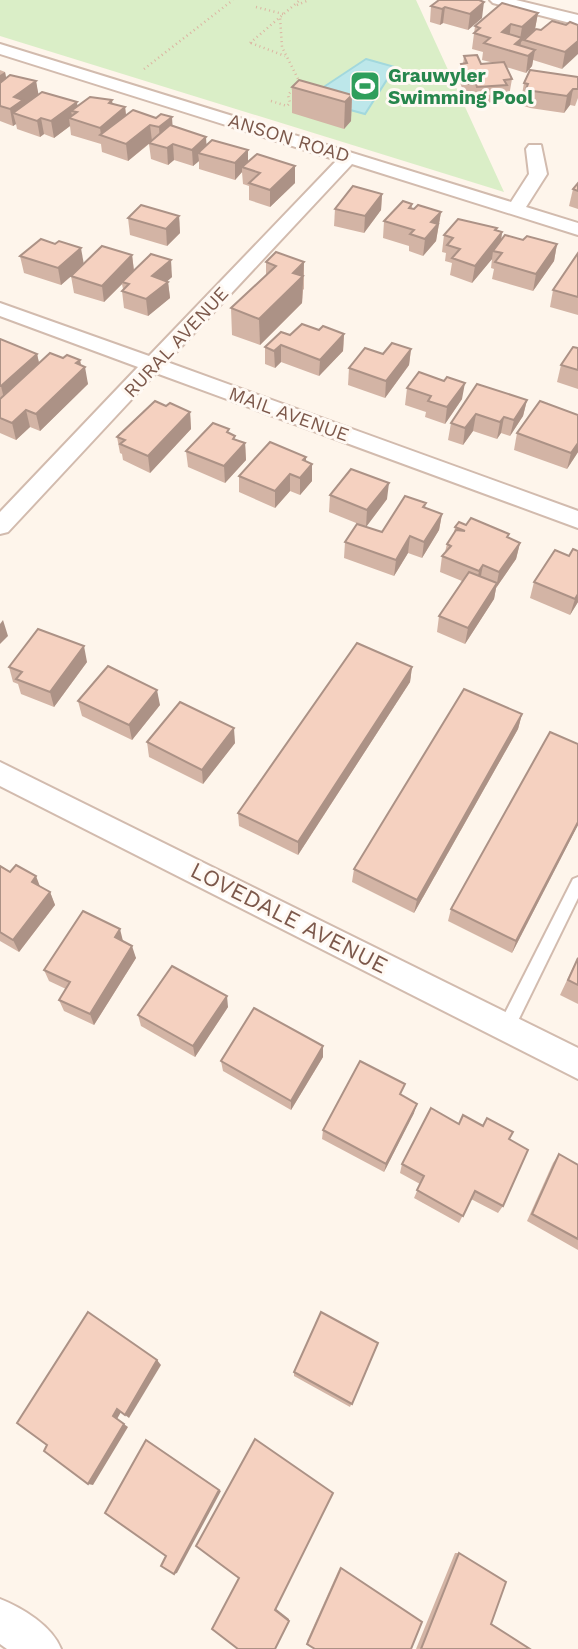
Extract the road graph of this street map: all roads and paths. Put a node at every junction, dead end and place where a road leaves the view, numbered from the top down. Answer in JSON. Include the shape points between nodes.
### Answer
{"nodes":[{"id":1,"x":233,"y":0,"type":"edge"},
{"id":2,"x":300,"y":0,"type":"edge"},
{"id":3,"x":309,"y":0,"type":"edge"},
{"id":4,"x":498,"y":0,"type":"edge"},
{"id":5,"x":256,"y":7,"type":"dead end"},
{"id":6,"x":293,"y":7,"type":"junction"},
{"id":7,"x":284,"y":14,"type":"junction"},
{"id":8,"x":280,"y":18,"type":"junction"},
{"id":9,"x":578,"y":20,"type":"edge"},
{"id":10,"x":0,"y":50,"type":"edge"},
{"id":11,"x":285,"y":56,"type":"junction"},
{"id":12,"x":140,"y":72,"type":"dead end"},
{"id":13,"x":271,"y":101,"type":"dead end"},
{"id":14,"x":534,"y":149,"type":"dead end"},
{"id":15,"x":350,"y":156,"type":"junction"},
{"id":16,"x":515,"y":210,"type":"junction"},
{"id":17,"x":578,"y":229,"type":"edge"},
{"id":18,"x":0,"y":309,"type":"edge"},
{"id":19,"x":155,"y":365,"type":"junction"},
{"id":20,"x":578,"y":520,"type":"edge"},
{"id":21,"x":0,"y":526,"type":"edge"},
{"id":22,"x":0,"y":773,"type":"edge"},
{"id":23,"x":578,"y":883,"type":"edge"},
{"id":24,"x":506,"y":1028,"type":"junction"},
{"id":25,"x":578,"y":1064,"type":"edge"},
{"id":26,"x":0,"y":1619,"type":"edge"},
{"id":27,"x":41,"y":1649,"type":"edge"}],
"edges":[{"from":1,"to":12,"type":"path"},
{"from":2,"to":6,"type":"path"},
{"from":3,"to":6,"type":"path"},
{"from":4,"to":9,"type":"street"},
{"from":5,"to":7,"type":"path"},
{"from":6,"to":7,"type":"path"},
{"from":7,"to":8,"type":"path"},
{"from":8,"to":11,"type":"path"},
{"from":8,"to":11,"type":"path","via":[[250,43]]},
{"from":10,"to":15,"type":"street","name":"ANSON ROAD"},
{"from":11,"to":13,"type":"path","via":[[299,81],[288,95],[287,106]]},
{"from":14,"to":16,"type":"street","via":[[538,174]]},
{"from":15,"to":16,"type":"street","name":"ANSON ROAD"},
{"from":15,"to":19,"type":"street","name":"RURAL AVENUE"},
{"from":16,"to":17,"type":"street","name":"ANSON ROAD"},
{"from":18,"to":19,"type":"street","name":"MAIL AVENUE"},
{"from":19,"to":20,"type":"street","name":"MAIL AVENUE"},
{"from":19,"to":21,"type":"street","name":"RURAL AVENUE"},
{"from":22,"to":24,"type":"street","name":"LOVEDALE AVENUE"},
{"from":23,"to":24,"type":"lane"},
{"from":24,"to":25,"type":"street","name":"LOVEDALE AVENUE"},
{"from":26,"to":27,"type":"street"}]}
